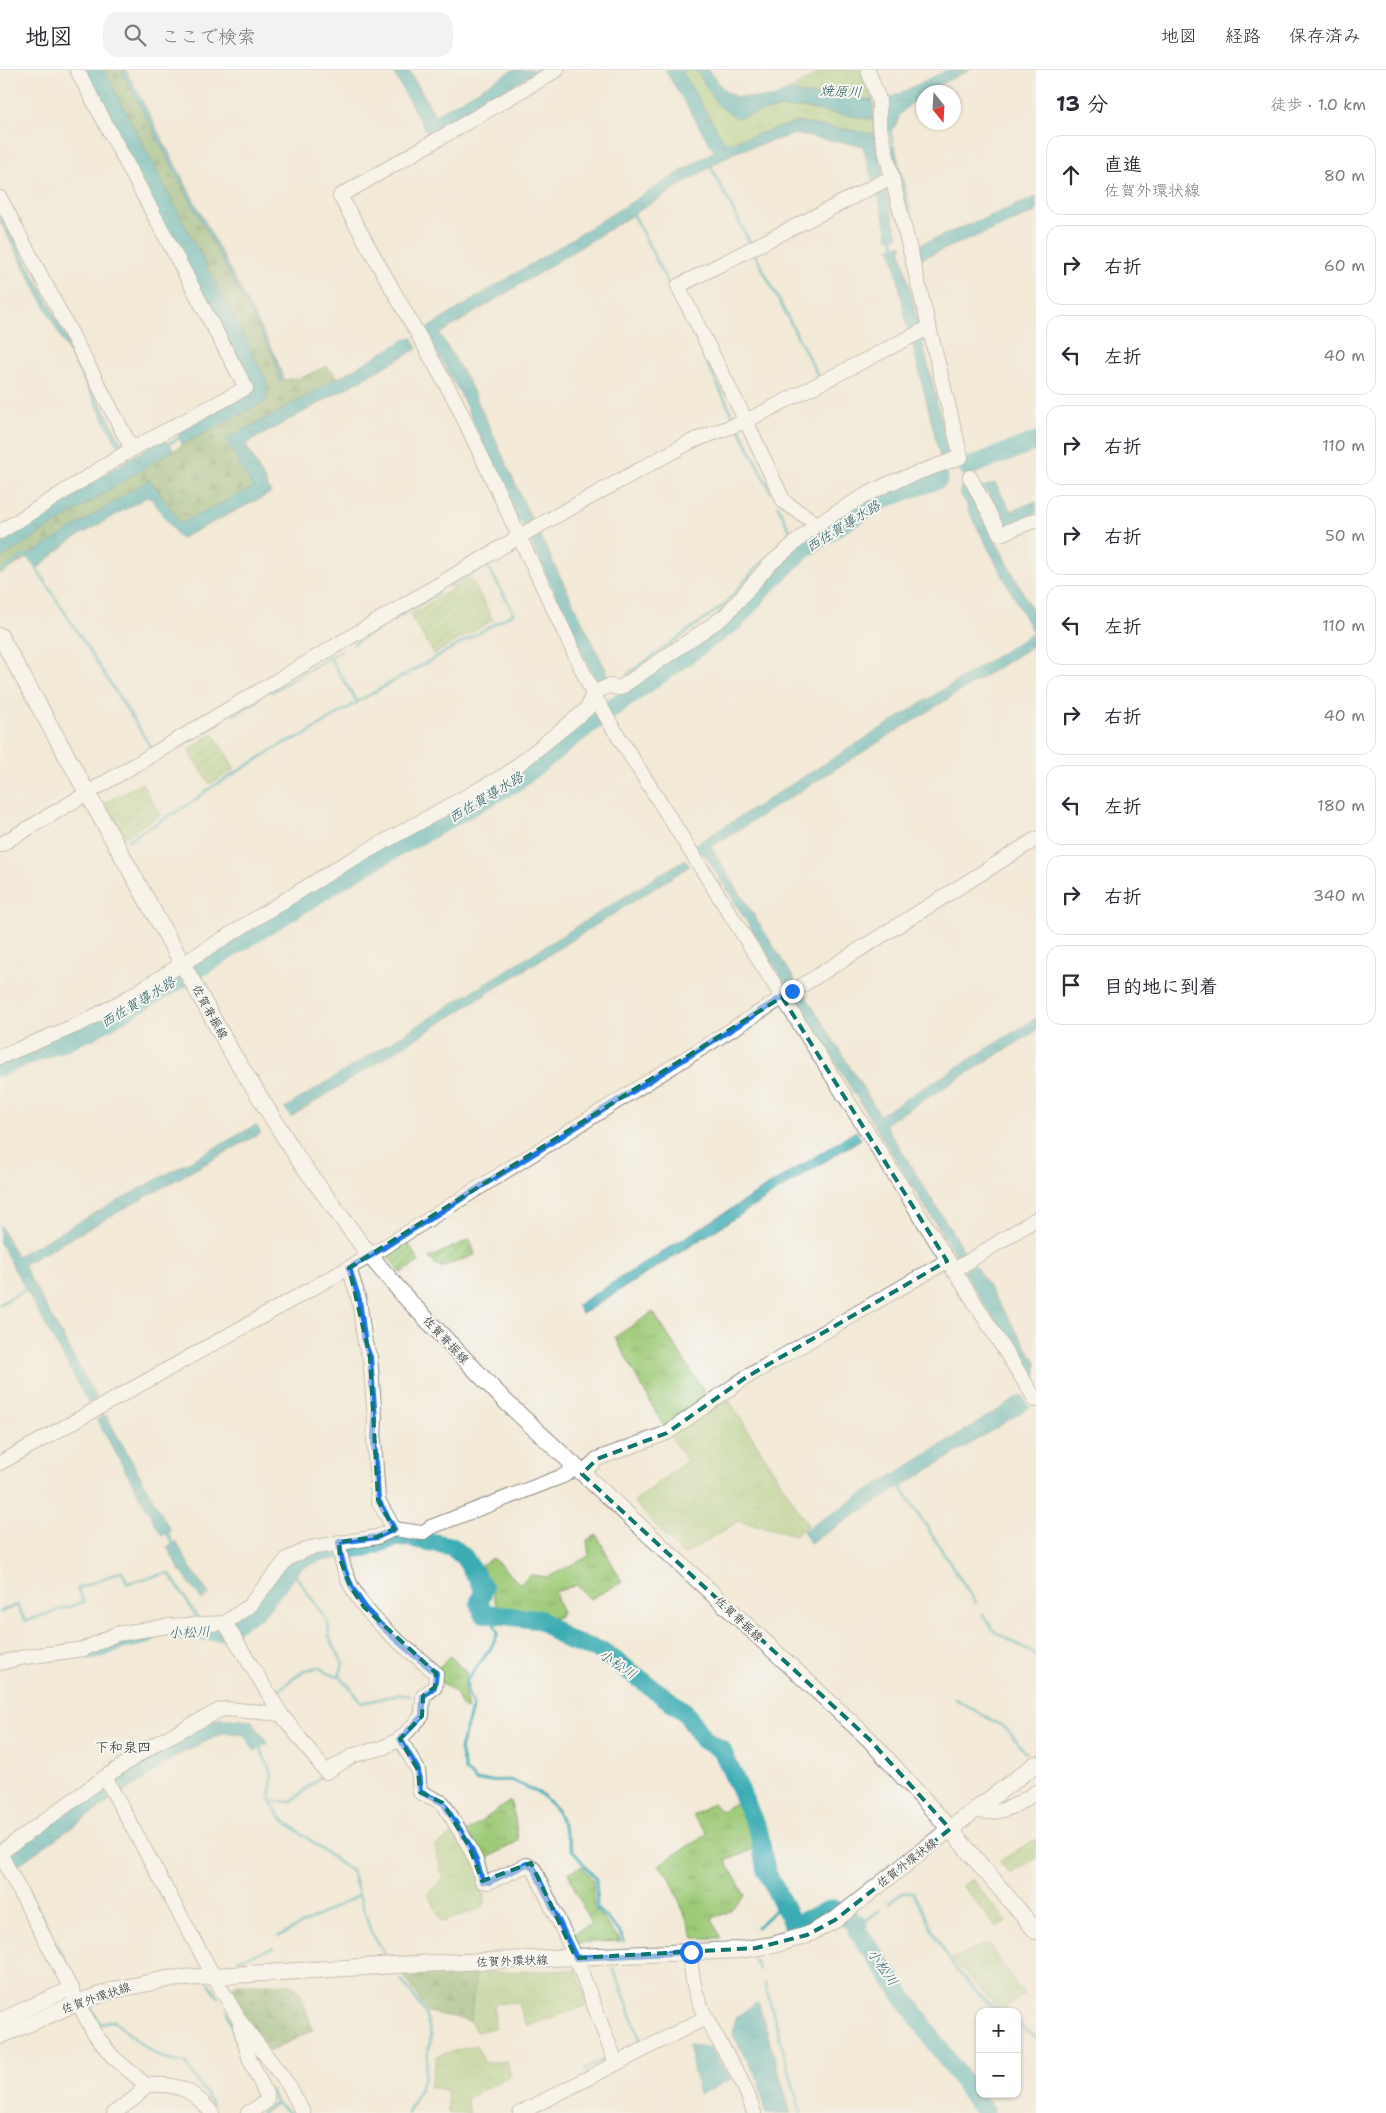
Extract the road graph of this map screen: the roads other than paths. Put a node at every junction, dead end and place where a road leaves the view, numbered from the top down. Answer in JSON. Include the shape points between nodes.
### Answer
{"nodes":[{"id":1,"x":77,"y":70,"type":"edge"},
{"id":2,"x":557,"y":70,"type":"edge"},
{"id":3,"x":868,"y":70,"type":"edge"},
{"id":4,"x":884,"y":181,"type":"junction"},
{"id":5,"x":0,"y":198,"type":"edge"},
{"id":6,"x":920,"y":332,"type":"junction"},
{"id":7,"x":746,"y":421,"type":"junction"},
{"id":8,"x":126,"y":453,"type":"junction"},
{"id":9,"x":970,"y":477,"type":"dead end"},
{"id":10,"x":1036,"y":520,"type":"edge"},
{"id":11,"x":817,"y":524,"type":"junction"},
{"id":12,"x":0,"y":532,"type":"edge"},
{"id":13,"x":527,"y":533,"type":"junction"},
{"id":14,"x":0,"y":636,"type":"edge"},
{"id":15,"x":596,"y":699,"type":"junction"},
{"id":16,"x":88,"y":793,"type":"junction"},
{"id":17,"x":1036,"y":839,"type":"edge"},
{"id":18,"x":0,"y":845,"type":"edge"},
{"id":19,"x":183,"y":963,"type":"junction"},
{"id":20,"x":791,"y":992,"type":"junction"},
{"id":21,"x":0,"y":1057,"type":"edge"},
{"id":22,"x":1036,"y":1219,"type":"edge"},
{"id":23,"x":370,"y":1256,"type":"junction"},
{"id":24,"x":959,"y":1264,"type":"junction"},
{"id":25,"x":349,"y":1268,"type":"junction"},
{"id":26,"x":1036,"y":1400,"type":"edge"},
{"id":27,"x":0,"y":1463,"type":"edge"},
{"id":28,"x":579,"y":1471,"type":"junction"},
{"id":29,"x":394,"y":1529,"type":"junction"},
{"id":30,"x":339,"y":1542,"type":"junction"},
{"id":31,"x":225,"y":1623,"type":"junction"},
{"id":32,"x":0,"y":1664,"type":"edge"},
{"id":33,"x":281,"y":1714,"type":"junction"},
{"id":34,"x":400,"y":1739,"type":"junction"},
{"id":35,"x":1036,"y":1764,"type":"edge"},
{"id":36,"x":110,"y":1786,"type":"junction"},
{"id":37,"x":1036,"y":1792,"type":"edge"},
{"id":38,"x":976,"y":1810,"type":"junction"},
{"id":39,"x":950,"y":1829,"type":"junction"},
{"id":40,"x":1036,"y":1931,"type":"edge"},
{"id":41,"x":691,"y":1952,"type":"junction"},
{"id":42,"x":576,"y":1958,"type":"junction"},
{"id":43,"x":213,"y":1975,"type":"junction"},
{"id":44,"x":75,"y":1995,"type":"junction"},
{"id":45,"x":705,"y":2018,"type":"junction"},
{"id":46,"x":0,"y":2020,"type":"edge"},
{"id":47,"x":240,"y":2020,"type":"junction"},
{"id":48,"x":0,"y":2036,"type":"edge"},
{"id":49,"x":616,"y":2063,"type":"junction"},
{"id":50,"x":146,"y":2085,"type":"junction"},
{"id":51,"x":212,"y":2112,"type":"edge"},
{"id":52,"x":114,"y":2113,"type":"edge"},
{"id":53,"x":248,"y":2113,"type":"edge"},
{"id":54,"x":303,"y":2113,"type":"edge"},
{"id":55,"x":520,"y":2113,"type":"edge"},
{"id":56,"x":754,"y":2113,"type":"edge"}],
"edges":[{"from":1,"to":8,"type":"street","via":[[246,388]]},
{"from":2,"to":13,"type":"street","via":[[340,196]]},
{"from":3,"to":4,"type":"street","via":[[879,104]]},
{"from":4,"to":6,"type":"street"},
{"from":4,"to":7,"type":"street","via":[[678,286]]},
{"from":5,"to":8,"type":"street"},
{"from":6,"to":7,"type":"street"},
{"from":6,"to":11,"type":"street","via":[[961,457],[864,496]]},
{"from":7,"to":11,"type":"street","via":[[784,502]]},
{"from":7,"to":13,"type":"street","via":[[690,442]]},
{"from":8,"to":12,"type":"street"},
{"from":9,"to":10,"type":"street","via":[[1000,534]]},
{"from":11,"to":15,"type":"street","via":[[768,566],[724,616],[620,688],[609,686]]},
{"from":13,"to":15,"type":"street"},
{"from":13,"to":16,"type":"street"},
{"from":14,"to":16,"type":"main road","name":"佐賀脊振線"},
{"from":15,"to":19,"type":"street","via":[[507,774],[342,865]]},
{"from":15,"to":20,"type":"street","via":[[693,856]]},
{"from":16,"to":18,"type":"street"},
{"from":16,"to":19,"type":"main road","name":"佐賀脊振線"},
{"from":17,"to":20,"type":"street"},
{"from":19,"to":21,"type":"street","via":[[84,1022]]},
{"from":19,"to":23,"type":"main road","name":"佐賀脊振線","via":[[274,1122]]},
{"from":20,"to":23,"type":"street"},
{"from":20,"to":24,"type":"street"},
{"from":22,"to":24,"type":"street"},
{"from":23,"to":25,"type":"street"},
{"from":23,"to":28,"type":"main road","name":"佐賀脊振線","via":[[460,1356]]},
{"from":24,"to":26,"type":"street"},
{"from":24,"to":28,"type":"street","via":[[745,1378],[667,1433],[597,1459]]},
{"from":25,"to":27,"type":"street"},
{"from":25,"to":29,"type":"street","via":[[370,1357],[378,1500]]},
{"from":28,"to":29,"type":"street","via":[[422,1533]]},
{"from":28,"to":39,"type":"main road","name":"佐賀脊振線","via":[[869,1740]]},
{"from":29,"to":30,"type":"street","via":[[377,1537]]},
{"from":30,"to":31,"type":"street","via":[[310,1548],[288,1559],[249,1606]]},
{"from":30,"to":34,"type":"street","via":[[340,1559],[350,1586],[364,1607],[382,1627],[436,1673],[434,1687],[423,1696],[422,1716]]},
{"from":31,"to":32,"type":"street","via":[[168,1626],[116,1634],[84,1649]]},
{"from":31,"to":33,"type":"street"},
{"from":33,"to":34,"type":"street","via":[[326,1772],[354,1755],[382,1748]]},
{"from":33,"to":36,"type":"street","via":[[220,1710],[157,1743]]},
{"from":34,"to":42,"type":"street","via":[[418,1770],[420,1792],[443,1803],[470,1846],[482,1881],[489,1882],[527,1864],[534,1869]]},
{"from":35,"to":38,"type":"main road","name":"佐賀外環状線"},
{"from":36,"to":43,"type":"street"},
{"from":36,"to":44,"type":"street","via":[[0,1853]]},
{"from":37,"to":38,"type":"street","via":[[1002,1812]]},
{"from":38,"to":39,"type":"main road","name":"佐賀外環状線"},
{"from":39,"to":40,"type":"main road","name":"佐賀脊振線"},
{"from":39,"to":41,"type":"main road","name":"佐賀外環状線","via":[[835,1920],[807,1935],[773,1945]]},
{"from":41,"to":42,"type":"main road","name":"佐賀外環状線"},
{"from":41,"to":45,"type":"street","via":[[694,1990]]},
{"from":42,"to":43,"type":"main road","name":"佐賀外環状線"},
{"from":42,"to":49,"type":"street"},
{"from":43,"to":44,"type":"main road","name":"佐賀外環状線","via":[[167,1979]]},
{"from":43,"to":47,"type":"street"},
{"from":44,"to":46,"type":"street"},
{"from":44,"to":48,"type":"main road","name":"佐賀外環状線"},
{"from":44,"to":50,"type":"street","via":[[94,2033],[113,2056]]},
{"from":45,"to":49,"type":"street"},
{"from":45,"to":56,"type":"street","via":[[742,2079]]},
{"from":47,"to":53,"type":"street","via":[[250,2060],[267,2096],[266,2102]]},
{"from":47,"to":54,"type":"street","via":[[290,2088]]},
{"from":49,"to":55,"type":"street"},
{"from":50,"to":51,"type":"street","via":[[185,2088]]},
{"from":50,"to":52,"type":"street","via":[[136,2098]]}]}
